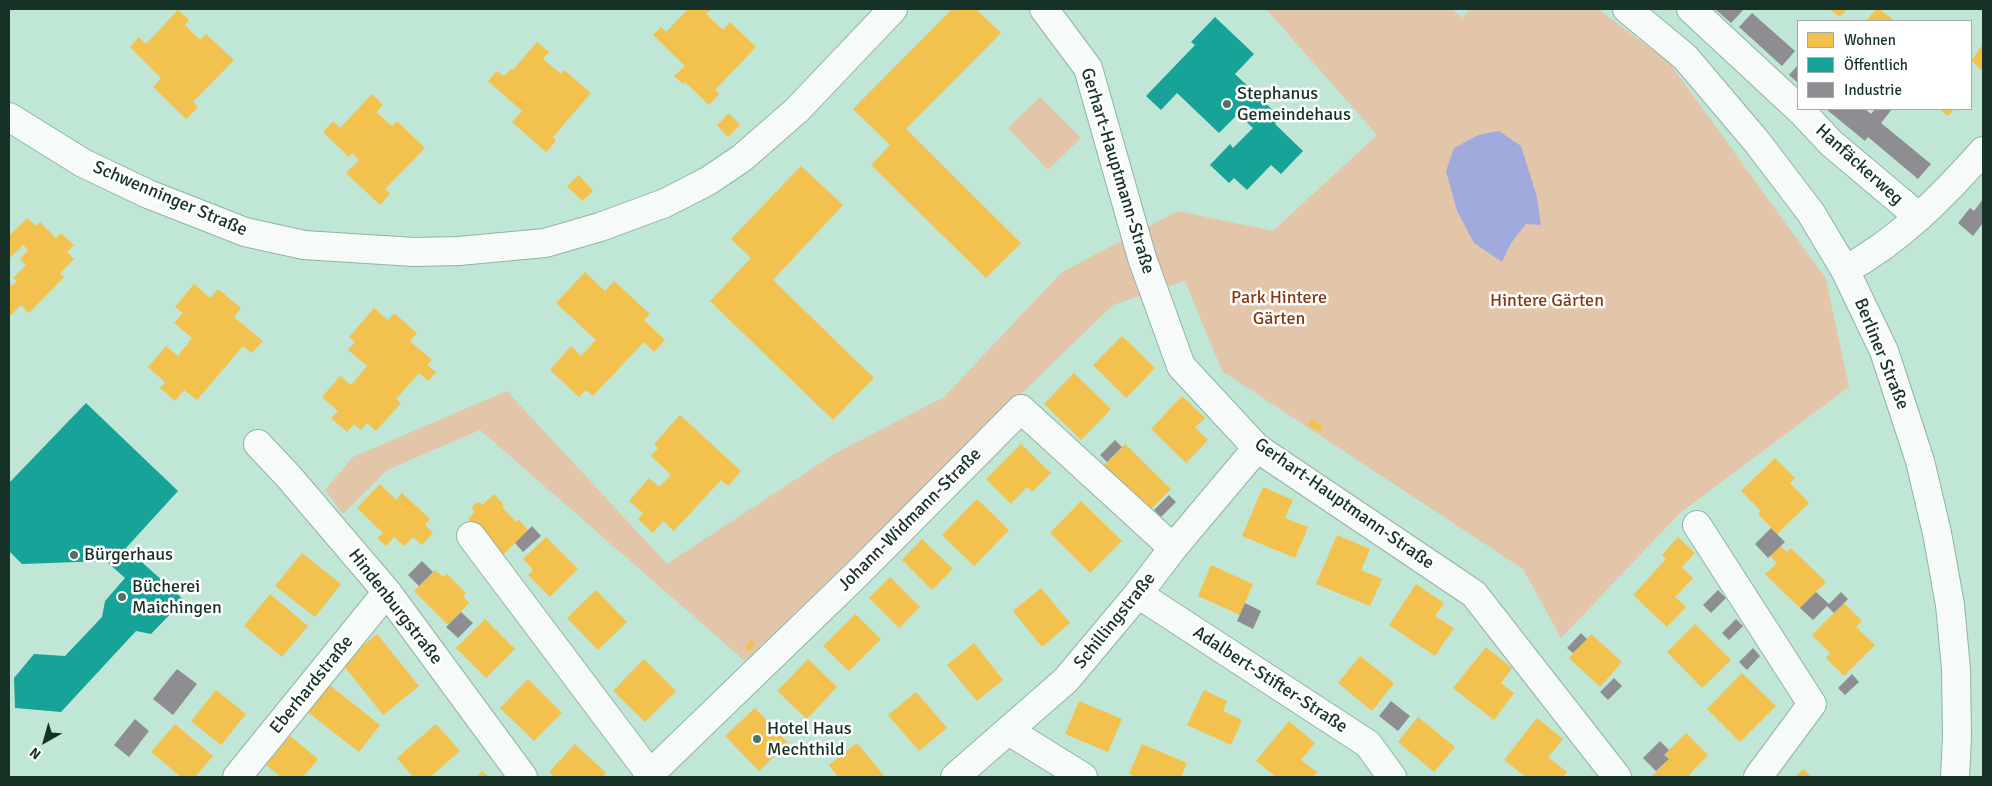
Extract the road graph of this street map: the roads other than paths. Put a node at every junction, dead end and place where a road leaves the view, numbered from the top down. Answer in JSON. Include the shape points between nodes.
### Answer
{"nodes":[{"id":1,"x":893,"y":9,"type":"edge"},
{"id":2,"x":1044,"y":9,"type":"edge"},
{"id":3,"x":1627,"y":9,"type":"edge"},
{"id":4,"x":1691,"y":9,"type":"edge"},
{"id":5,"x":1797,"y":107,"type":"edge"},
{"id":6,"x":1800,"y":110,"type":"edge"},
{"id":7,"x":9,"y":116,"type":"edge"},
{"id":8,"x":1983,"y":151,"type":"edge"},
{"id":9,"x":1919,"y":218,"type":"junction"},
{"id":10,"x":1845,"y":270,"type":"junction"},
{"id":11,"x":258,"y":444,"type":"dead end"},
{"id":12,"x":1257,"y":448,"type":"junction"},
{"id":13,"x":1697,"y":525,"type":"dead end"},
{"id":14,"x":471,"y":536,"type":"dead end"},
{"id":15,"x":1173,"y":548,"type":"junction"},
{"id":16,"x":387,"y":592,"type":"junction"},
{"id":17,"x":1138,"y":594,"type":"junction"},
{"id":18,"x":1009,"y":731,"type":"junction"},
{"id":19,"x":649,"y":776,"type":"edge"},
{"id":20,"x":237,"y":777,"type":"edge"},
{"id":21,"x":523,"y":777,"type":"edge"},
{"id":22,"x":955,"y":777,"type":"edge"},
{"id":23,"x":1083,"y":777,"type":"edge"},
{"id":24,"x":1392,"y":777,"type":"edge"},
{"id":25,"x":1617,"y":777,"type":"edge"},
{"id":26,"x":1758,"y":777,"type":"edge"},
{"id":27,"x":1955,"y":777,"type":"edge"}],
"edges":[{"from":1,"to":7,"type":"street","name":"Schwenninger Straße","via":[[797,110],[742,158],[708,181],[665,203],[545,243],[414,252],[304,246],[245,232],[148,194],[83,162]]},
{"from":2,"to":12,"type":"street","name":"Gerhart-Hauptmann-Straße","via":[[1088,68],[1142,258],[1181,366]]},
{"from":3,"to":10,"type":"street","name":"Berliner Straße","via":[[1685,57],[1758,142],[1811,213]]},
{"from":4,"to":5,"type":"street","name":"Hanfäckerweg"},
{"from":6,"to":9,"type":"street","name":"Hanfäckerweg","via":[[1831,143]]},
{"from":8,"to":9,"type":"street"},
{"from":9,"to":10,"type":"street","via":[[1867,258]]},
{"from":10,"to":27,"type":"street","name":"Berliner Straße","via":[[1884,351],[1904,407],[1937,533],[1950,604],[1956,669]]},
{"from":11,"to":16,"type":"street","name":"Hindenburgstraße"},
{"from":12,"to":15,"type":"street","name":"Schillingstraße"},
{"from":12,"to":25,"type":"street","name":"Gerhart-Hauptmann-Straße","via":[[1474,594]]},
{"from":13,"to":26,"type":"street","via":[[1812,704]]},
{"from":14,"to":19,"type":"street","name":"Johann-Widmann-Straße"},
{"from":15,"to":17,"type":"street","name":"Schillingstraße"},
{"from":15,"to":19,"type":"street","name":"Johann-Widmann-Straße","via":[[1021,409]]},
{"from":16,"to":20,"type":"street","name":"Eberhardstraße"},
{"from":16,"to":21,"type":"street","name":"Hindenburgstraße"},
{"from":17,"to":18,"type":"street","name":"Schillingstraße","via":[[1066,680]]},
{"from":17,"to":24,"type":"street","name":"Adalbert-Stifter-Straße","via":[[1368,744]]},
{"from":18,"to":22,"type":"street","name":"Schillingstraße"},
{"from":18,"to":23,"type":"street"}]}
